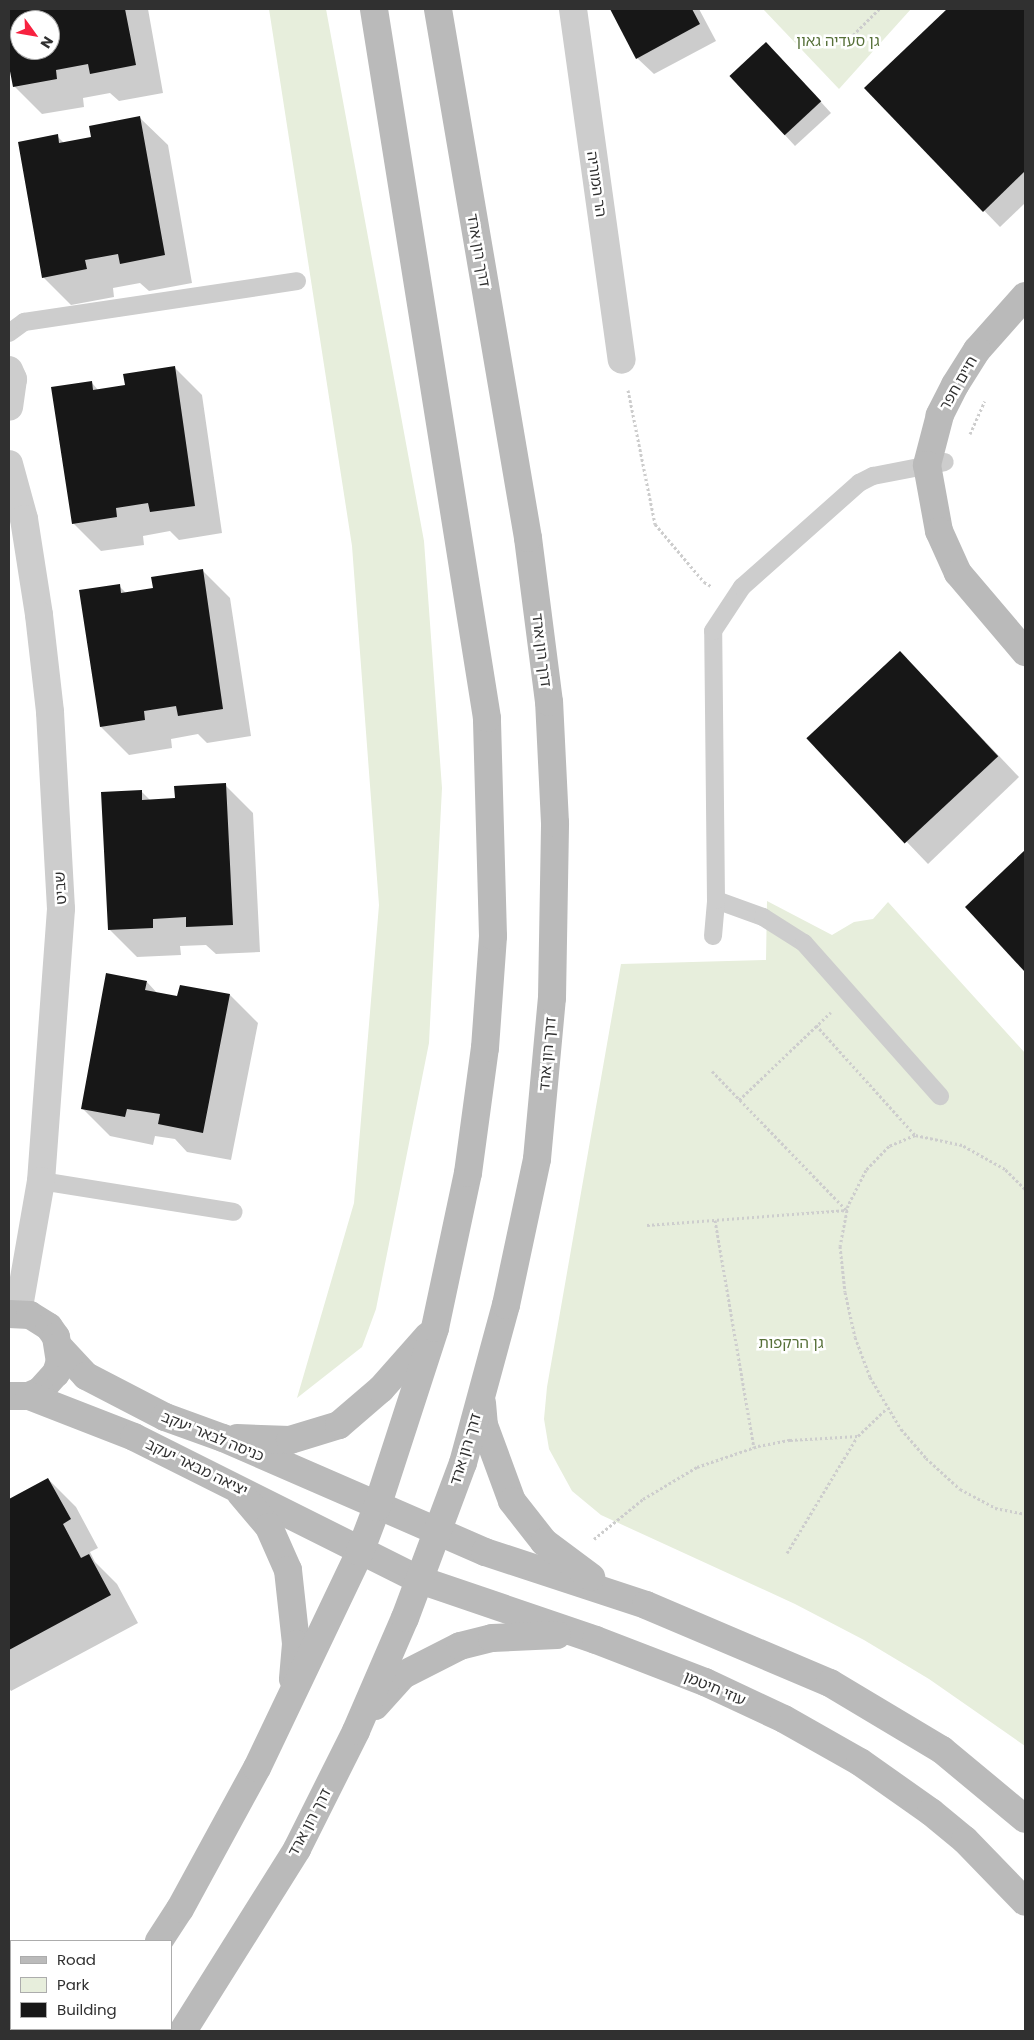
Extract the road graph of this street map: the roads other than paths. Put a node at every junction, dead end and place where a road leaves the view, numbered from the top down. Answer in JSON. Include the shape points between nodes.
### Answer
{"nodes":[{"id":1,"x":374,"y":9,"type":"edge"},
{"id":2,"x":438,"y":9,"type":"edge"},
{"id":3,"x":573,"y":9,"type":"edge"},
{"id":4,"x":297,"y":280,"type":"dead end"},
{"id":5,"x":1025,"y":296,"type":"edge"},
{"id":6,"x":9,"y":333,"type":"edge"},
{"id":7,"x":622,"y":360,"type":"road end"},
{"id":8,"x":9,"y":370,"type":"edge"},
{"id":9,"x":9,"y":407,"type":"edge"},
{"id":10,"x":9,"y":464,"type":"edge"},
{"id":11,"x":936,"y":464,"type":"junction"},
{"id":12,"x":1025,"y":652,"type":"edge"},
{"id":13,"x":716,"y":900,"type":"junction"},
{"id":14,"x":713,"y":936,"type":"dead end"},
{"id":15,"x":940,"y":1096,"type":"dead end"},
{"id":16,"x":41,"y":1181,"type":"junction"},
{"id":17,"x":234,"y":1212,"type":"dead end"},
{"id":18,"x":13,"y":1314,"type":"edge"},
{"id":19,"x":435,"y":1328,"type":"junction"},
{"id":20,"x":59,"y":1347,"type":"junction"},
{"id":21,"x":482,"y":1393,"type":"junction"},
{"id":22,"x":19,"y":1396,"type":"edge"},
{"id":23,"x":223,"y":1438,"type":"junction"},
{"id":24,"x":232,"y":1483,"type":"junction"},
{"id":25,"x":377,"y":1508,"type":"junction"},
{"id":26,"x":436,"y":1532,"type":"junction"},
{"id":27,"x":360,"y":1552,"type":"junction"},
{"id":28,"x":420,"y":1580,"type":"junction"},
{"id":29,"x":646,"y":1605,"type":"junction"},
{"id":30,"x":596,"y":1640,"type":"junction"},
{"id":31,"x":291,"y":1694,"type":"junction"},
{"id":32,"x":356,"y":1731,"type":"junction"},
{"id":33,"x":1025,"y":1819,"type":"edge"},
{"id":34,"x":1025,"y":1902,"type":"edge"},
{"id":35,"x":160,"y":1940,"type":"edge"},
{"id":36,"x":183,"y":2031,"type":"edge"}],
"edges":[{"from":1,"to":19,"type":"main road","via":[[488,736],[493,936],[485,1048],[468,1173]]},
{"from":2,"to":21,"type":"main road","name":"דרך רון ארד","via":[[528,538],[549,702],[555,823],[552,998],[537,1159],[506,1304]]},
{"from":3,"to":7,"type":"street","name":"הר המוריה"},
{"from":4,"to":6,"type":"lane","via":[[24,322]]},
{"from":5,"to":11,"type":"main road","name":"חיים חפר","via":[[977,350],[940,415]]},
{"from":8,"to":9,"type":"street","via":[[13,379]]},
{"from":10,"to":16,"type":"street","name":"שביט","via":[[24,519],[39,615],[50,712],[61,909]]},
{"from":11,"to":12,"type":"main road","name":"חיים חפר","via":[[938,531],[958,573]]},
{"from":11,"to":13,"type":"lane","via":[[873,476],[859,483],[742,588],[714,631]]},
{"from":13,"to":14,"type":"lane"},
{"from":13,"to":15,"type":"lane","via":[[763,917],[804,943]]},
{"from":16,"to":17,"type":"lane"},
{"from":16,"to":18,"type":"street","name":"שביט"},
{"from":18,"to":20,"type":"main road","name":"כניסה לבאר יעקב","via":[[41,1320],[56,1337]]},
{"from":19,"to":23,"type":"main road","via":[[381,1389],[339,1425],[290,1440]]},
{"from":19,"to":25,"type":"main road"},
{"from":20,"to":22,"type":"main road","via":[[56,1373],[40,1391]]},
{"from":20,"to":23,"type":"main road","name":"כניסה לבאר יעקב","via":[[86,1376],[165,1417]]},
{"from":21,"to":26,"type":"main road","name":"דרך רון ארד","via":[[462,1463]]},
{"from":21,"to":29,"type":"main road","via":[[484,1426],[512,1501],[544,1542],[567,1562]]},
{"from":22,"to":24,"type":"main road","name":"יציאה מבאר יעקב","via":[[134,1436]]},
{"from":23,"to":25,"type":"main road","name":"כניסה לבאר יעקב"},
{"from":24,"to":27,"type":"main road","name":"יציאה מבאר יעקב"},
{"from":24,"to":31,"type":"main road","via":[[269,1527],[288,1570],[296,1644]]},
{"from":25,"to":26,"type":"main road"},
{"from":25,"to":27,"type":"main road"},
{"from":26,"to":28,"type":"main road","name":"דרך רון ארד"},
{"from":26,"to":29,"type":"main road","via":[[485,1552]]},
{"from":27,"to":28,"type":"main road","name":"עוזי חיטמן"},
{"from":27,"to":31,"type":"main road"},
{"from":28,"to":30,"type":"main road","name":"עוזי חיטמן"},
{"from":28,"to":32,"type":"main road","name":"דרך רון ארד"},
{"from":29,"to":33,"type":"main road","via":[[790,1664],[868,1703],[942,1750]]},
{"from":30,"to":32,"type":"main road","via":[[525,1634],[460,1646],[402,1675]]},
{"from":30,"to":34,"type":"main road","name":"עוזי חיטמן","via":[[745,1700],[860,1762],[958,1834]]},
{"from":31,"to":35,"type":"main road","via":[[256,1768],[180,1909]]},
{"from":32,"to":36,"type":"main road","name":"דרך רון ארד","via":[[297,1849]]}]}
